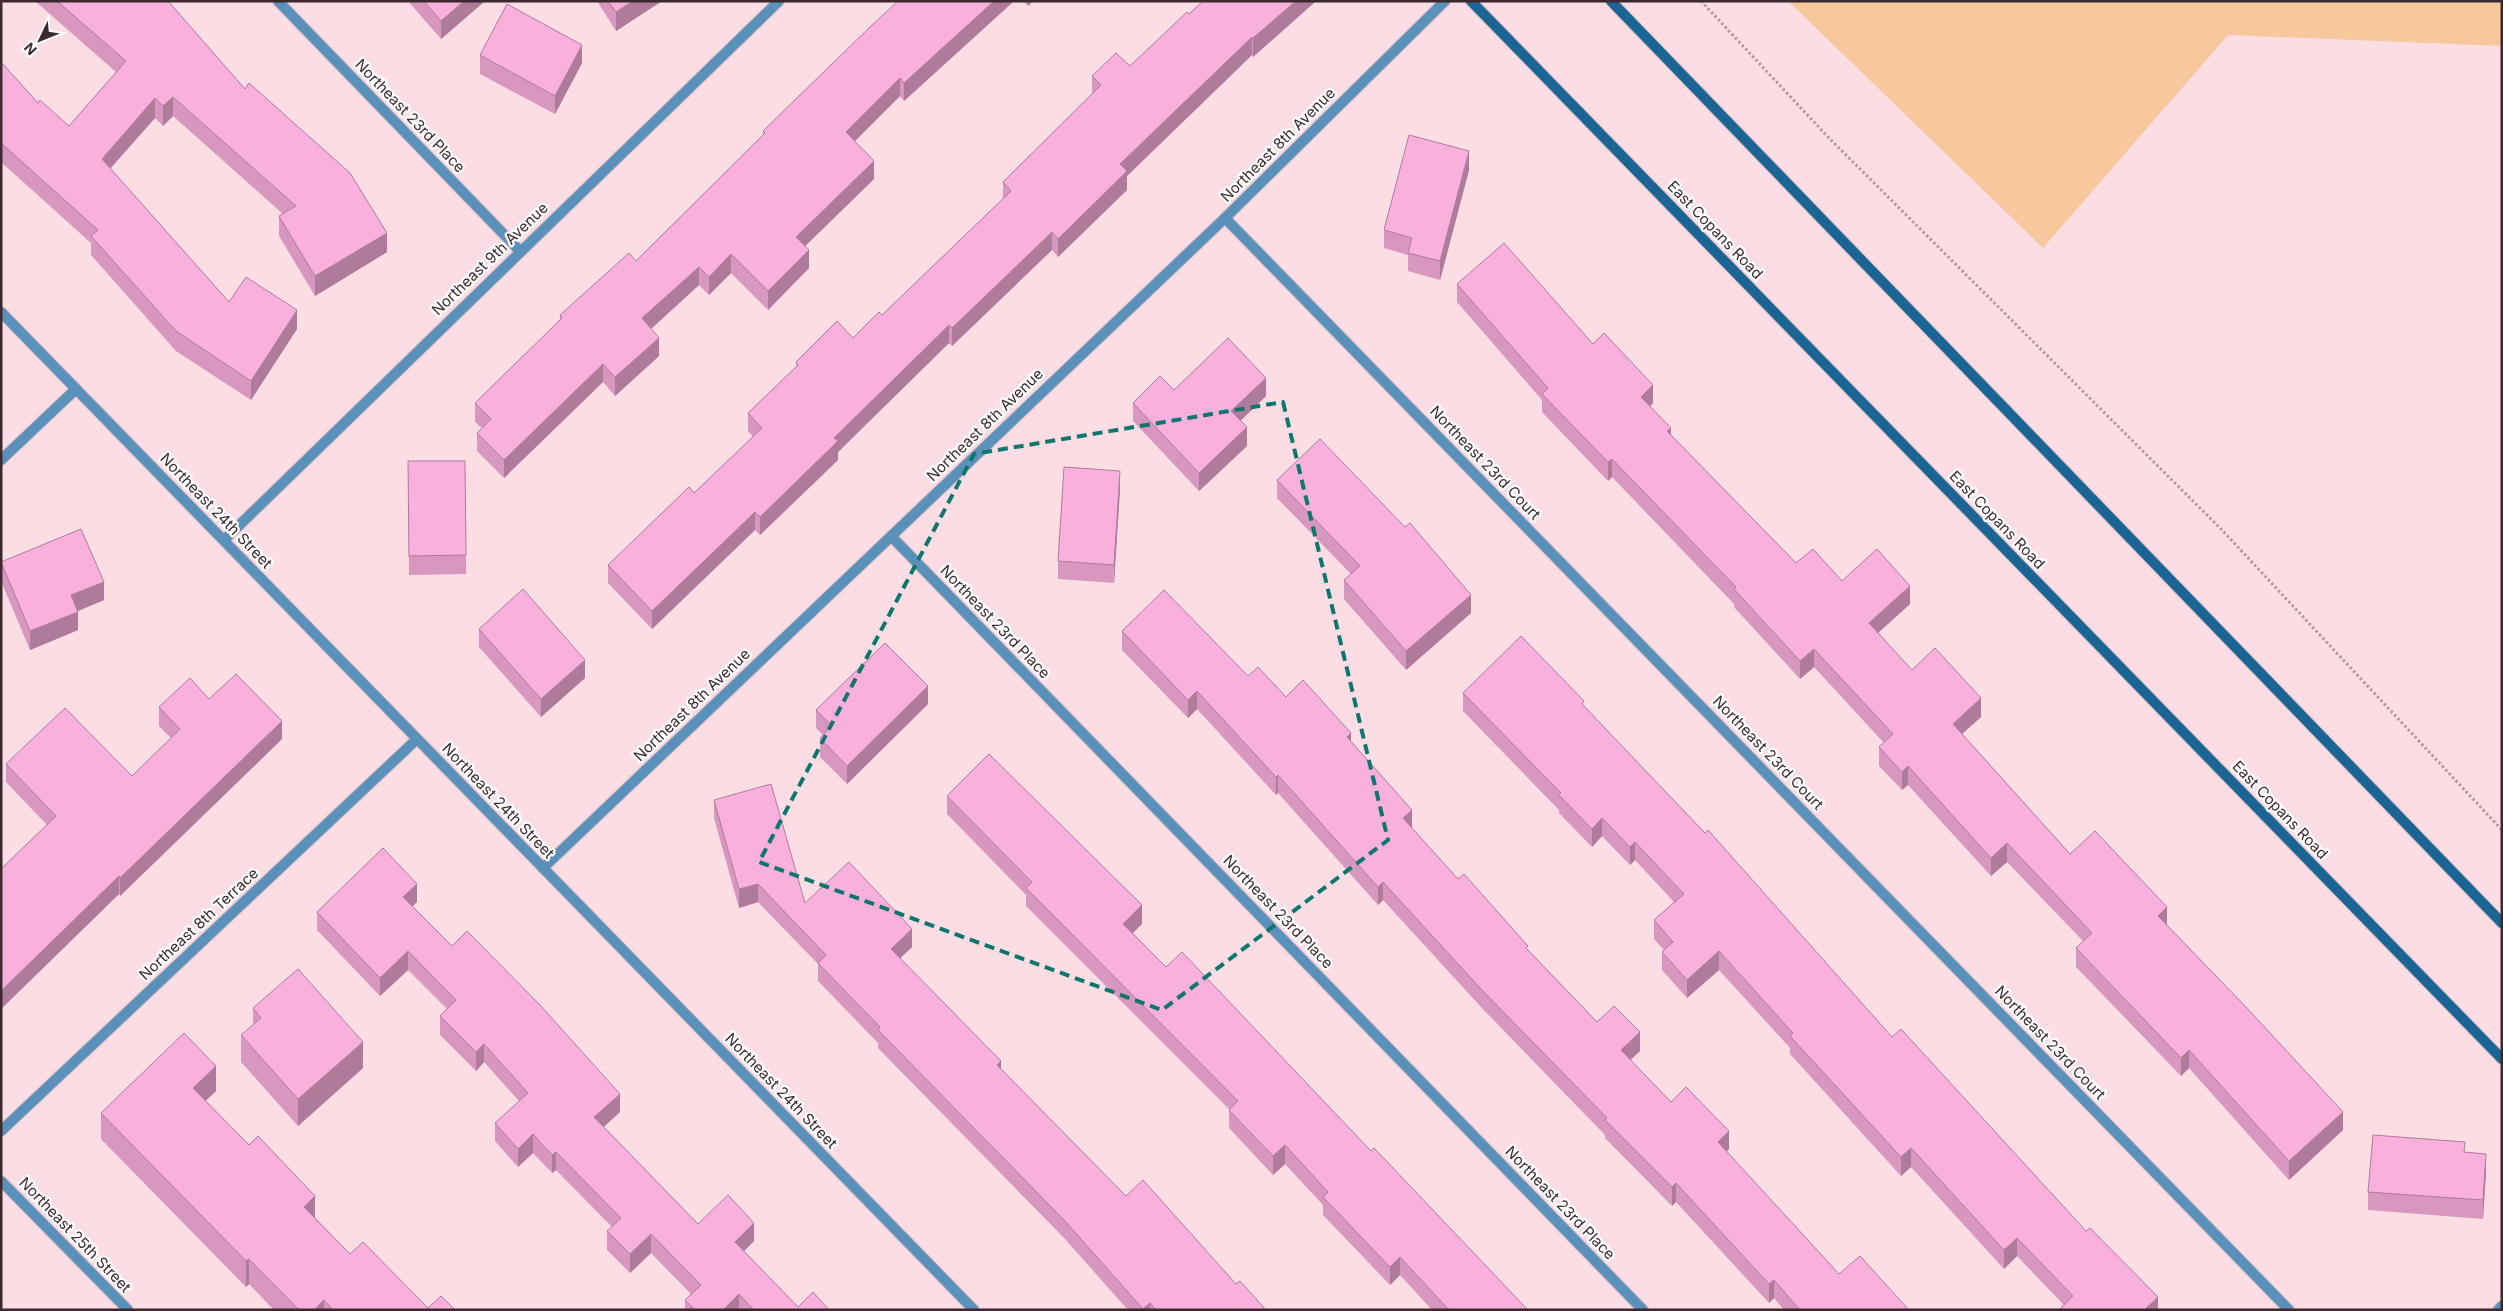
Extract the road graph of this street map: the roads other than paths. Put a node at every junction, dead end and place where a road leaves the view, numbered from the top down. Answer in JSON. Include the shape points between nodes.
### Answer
{"nodes":[{"id":1,"x":278,"y":1,"type":"edge"},
{"id":2,"x":779,"y":1,"type":"edge"},
{"id":3,"x":1445,"y":1,"type":"edge"},
{"id":4,"x":1471,"y":1,"type":"edge"},
{"id":5,"x":1610,"y":1,"type":"edge"},
{"id":6,"x":1225,"y":218,"type":"junction"},
{"id":7,"x":520,"y":251,"type":"junction"},
{"id":8,"x":1,"y":312,"type":"edge"},
{"id":9,"x":76,"y":389,"type":"junction"},
{"id":10,"x":1,"y":460,"type":"edge"},
{"id":11,"x":890,"y":536,"type":"junction"},
{"id":12,"x":224,"y":540,"type":"junction"},
{"id":13,"x":417,"y":739,"type":"junction"},
{"id":14,"x":543,"y":868,"type":"junction"},
{"id":15,"x":2502,"y":923,"type":"edge"},
{"id":16,"x":2502,"y":1059,"type":"edge"},
{"id":17,"x":1,"y":1131,"type":"edge"},
{"id":18,"x":1,"y":1181,"type":"edge"},
{"id":19,"x":2502,"y":1306,"type":"edge"},
{"id":20,"x":128,"y":1310,"type":"edge"},
{"id":21,"x":974,"y":1310,"type":"edge"},
{"id":22,"x":1643,"y":1310,"type":"edge"},
{"id":23,"x":2289,"y":1310,"type":"edge"},
{"id":24,"x":2498,"y":1310,"type":"edge"}],
"edges":[{"from":1,"to":7,"type":"street","name":"Northeast 23rd Place"},
{"from":2,"to":7,"type":"street","name":"Northeast 9th Avenue"},
{"from":3,"to":6,"type":"street","name":"Northeast 8th Avenue"},
{"from":4,"to":16,"type":"main road","name":"East Copans Road"},
{"from":5,"to":15,"type":"main road"},
{"from":6,"to":11,"type":"street","name":"Northeast 8th Avenue"},
{"from":6,"to":23,"type":"street","name":"Northeast 23rd Court"},
{"from":7,"to":12,"type":"street","name":"Northeast 9th Avenue"},
{"from":8,"to":9,"type":"street","name":"Northeast 24th Street"},
{"from":9,"to":10,"type":"street"},
{"from":9,"to":12,"type":"street","name":"Northeast 24th Street"},
{"from":11,"to":14,"type":"street","name":"Northeast 8th Avenue"},
{"from":11,"to":22,"type":"street","name":"Northeast 23rd Place"},
{"from":12,"to":13,"type":"street","name":"Northeast 24th Street"},
{"from":13,"to":14,"type":"street","name":"Northeast 24th Street"},
{"from":13,"to":17,"type":"street","name":"Northeast 8th Terrace"},
{"from":14,"to":21,"type":"street","name":"Northeast 24th Street"},
{"from":18,"to":20,"type":"street","name":"Northeast 25th Street"},
{"from":19,"to":24,"type":"street"}]}
